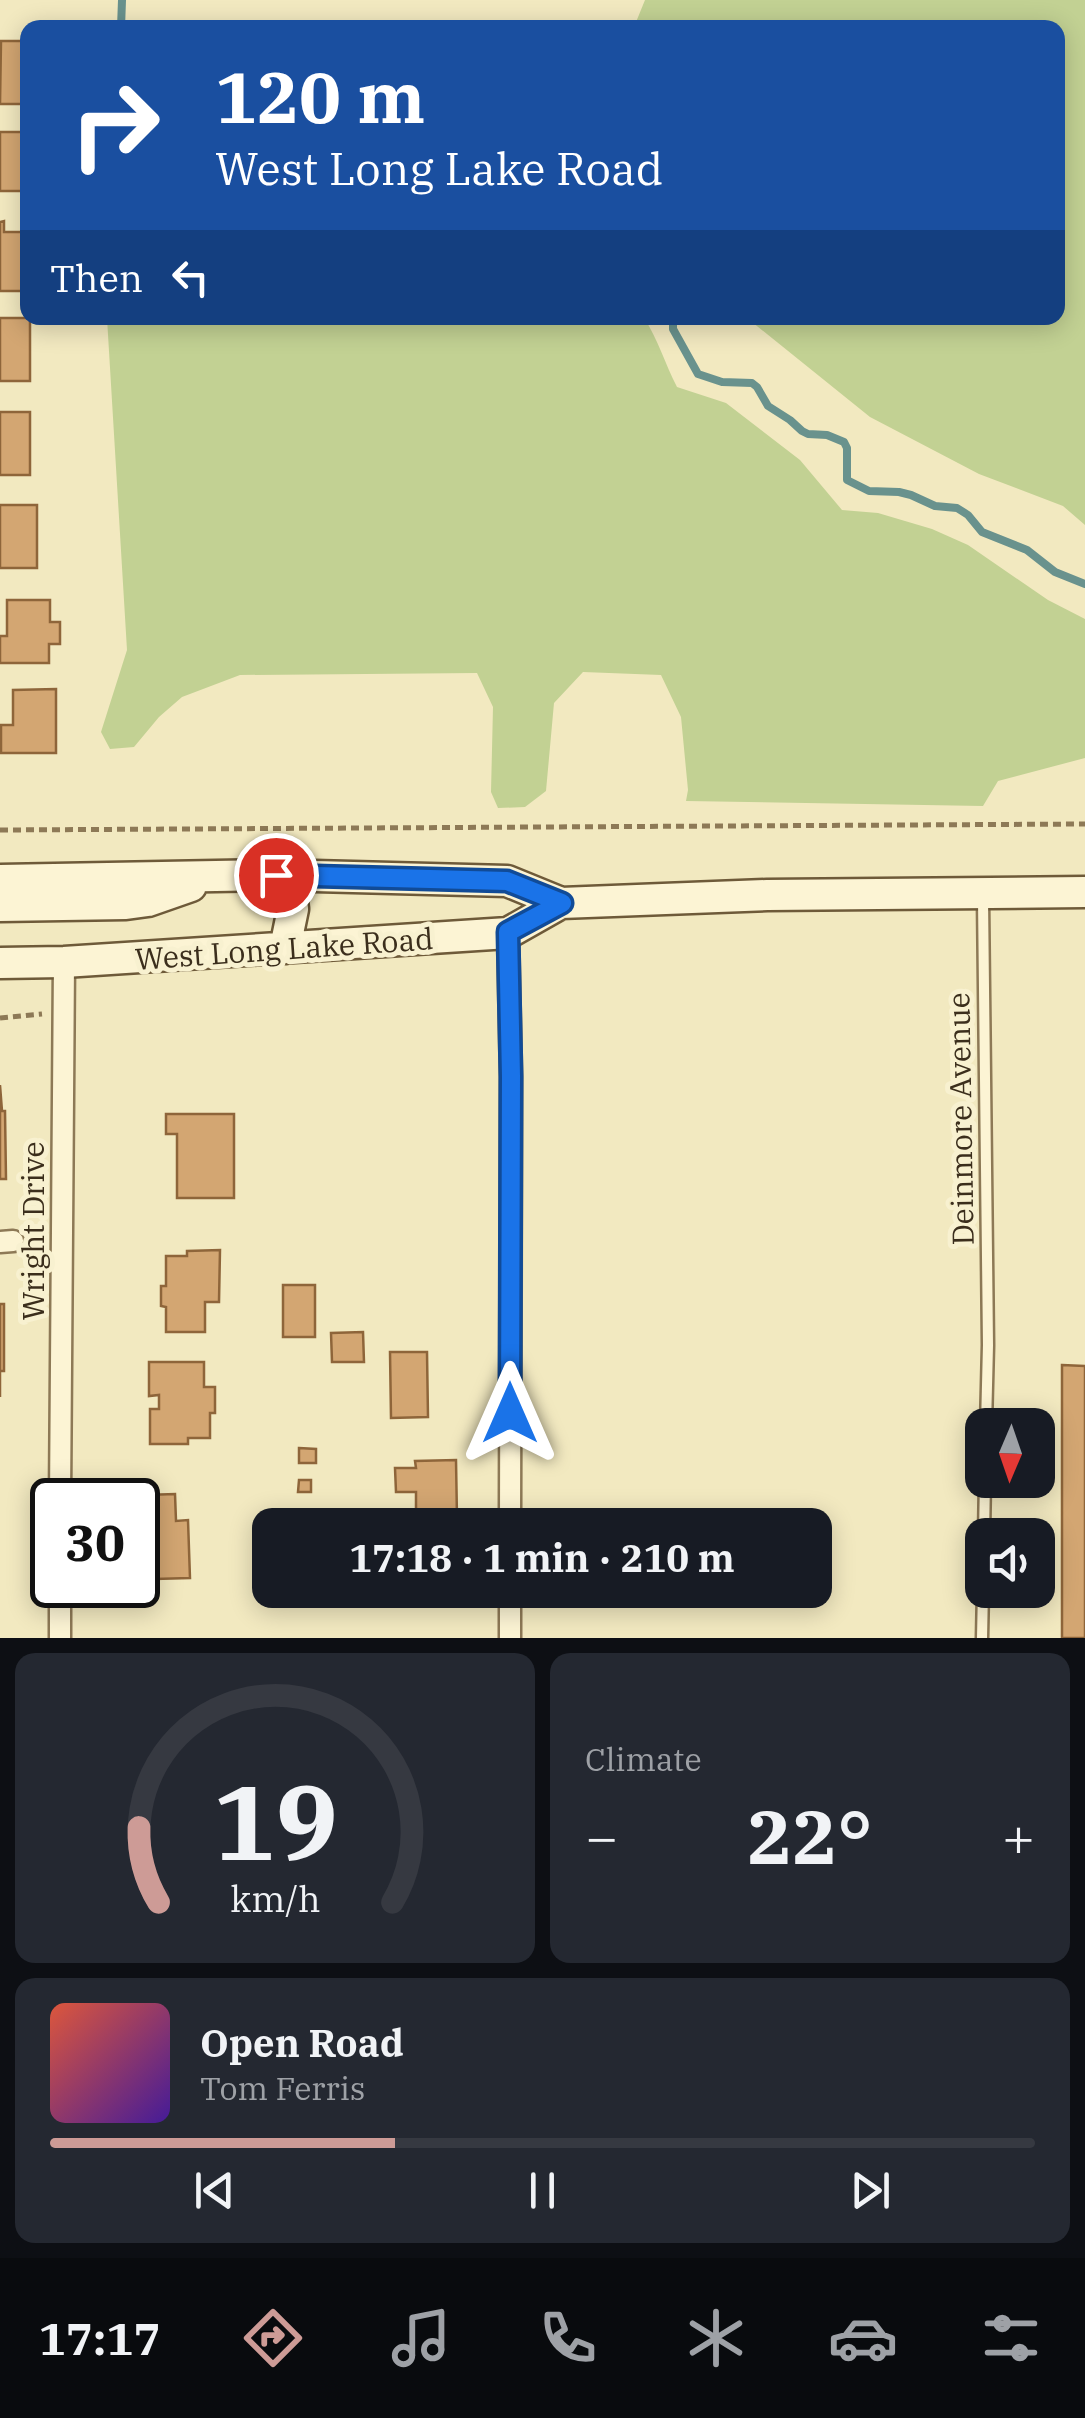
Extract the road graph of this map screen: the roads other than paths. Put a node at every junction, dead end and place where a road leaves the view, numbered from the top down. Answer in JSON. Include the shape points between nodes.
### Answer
{"nodes":[{"id":1,"x":276,"y":875,"type":"junction"},
{"id":2,"x":217,"y":876,"type":"junction"},
{"id":3,"x":0,"y":880,"type":"edge"},
{"id":4,"x":983,"y":892,"type":"junction"},
{"id":5,"x":1085,"y":892,"type":"edge"},
{"id":6,"x":562,"y":903,"type":"junction"},
{"id":7,"x":0,"y":906,"type":"edge"},
{"id":8,"x":508,"y":932,"type":"junction"},
{"id":9,"x":286,"y":948,"type":"junction"},
{"id":10,"x":64,"y":962,"type":"junction"},
{"id":11,"x":0,"y":963,"type":"edge"},
{"id":12,"x":986,"y":1408,"type":"edge"},
{"id":13,"x":60,"y":1478,"type":"edge"},
{"id":14,"x":510,"y":1508,"type":"edge"},
{"id":15,"x":60,"y":1608,"type":"edge"},
{"id":16,"x":510,"y":1608,"type":"edge"},
{"id":17,"x":983,"y":1608,"type":"edge"},
{"id":18,"x":60,"y":1638,"type":"edge"},
{"id":19,"x":510,"y":1638,"type":"edge"},
{"id":20,"x":982,"y":1638,"type":"edge"}],
"edges":[{"from":1,"to":2,"type":"main road","name":"West Long Lake Road"},
{"from":1,"to":6,"type":"main road","name":"West Long Lake Road","via":[[507,881]]},
{"from":1,"to":9,"type":"main road","via":[[290,885]]},
{"from":2,"to":3,"type":"main road","name":"West Long Lake Road"},
{"from":2,"to":7,"type":"main road","via":[[148,901]]},
{"from":4,"to":5,"type":"main road","name":"West Long Lake Road"},
{"from":4,"to":6,"type":"main road","name":"West Long Lake Road"},
{"from":4,"to":12,"type":"lane","name":"Deinmore Avenue"},
{"from":6,"to":8,"type":"main road","name":"West Long Lake Road"},
{"from":8,"to":9,"type":"main road","name":"West Long Lake Road"},
{"from":8,"to":14,"type":"street"},
{"from":9,"to":10,"type":"main road","name":"West Long Lake Road"},
{"from":10,"to":11,"type":"main road","name":"West Long Lake Road"},
{"from":10,"to":13,"type":"street","name":"Wright Drive"},
{"from":15,"to":18,"type":"street"},
{"from":16,"to":19,"type":"street"},
{"from":17,"to":20,"type":"lane"}]}
